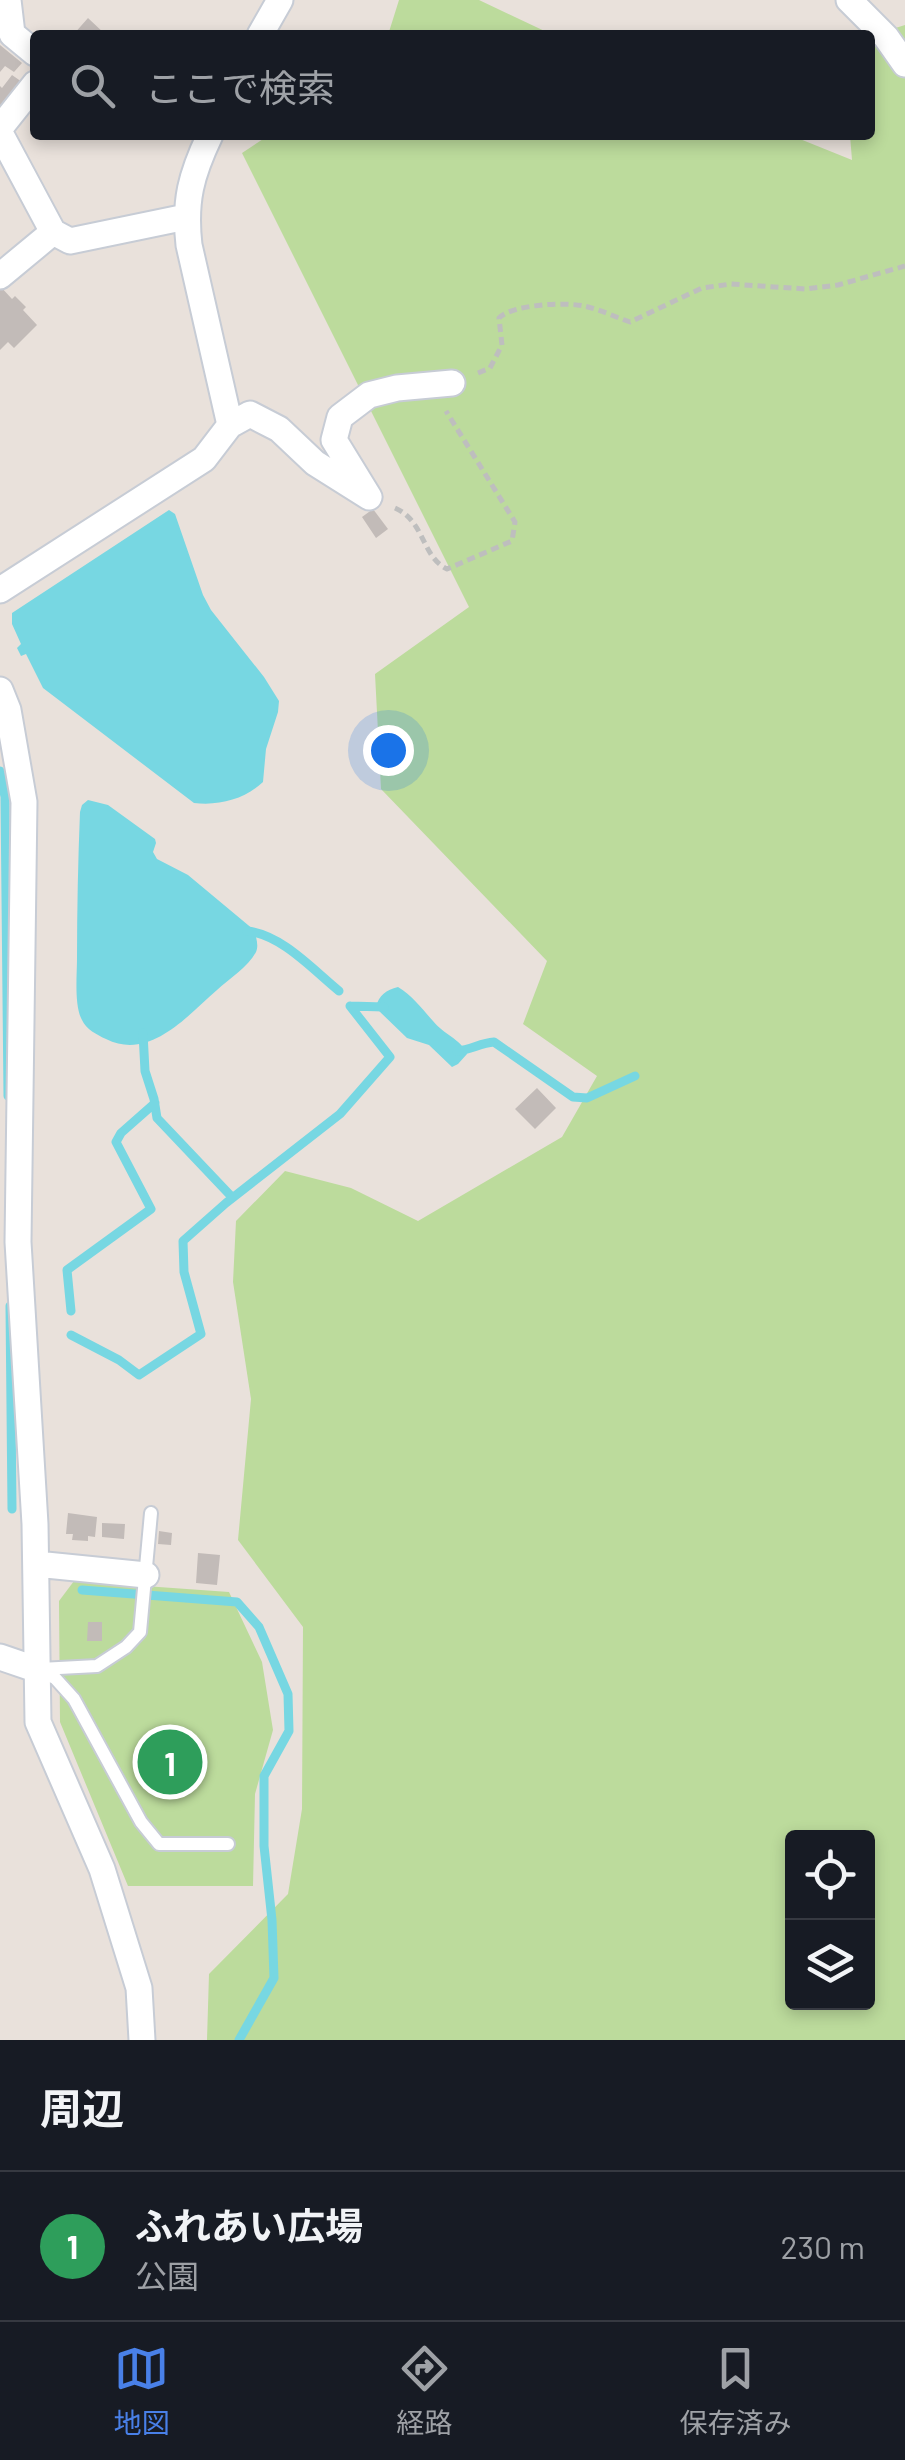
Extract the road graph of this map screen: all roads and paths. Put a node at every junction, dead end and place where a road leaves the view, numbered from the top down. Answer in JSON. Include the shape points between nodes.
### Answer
{"nodes":[{"id":1,"x":8,"y":0,"type":"edge"},
{"id":2,"x":280,"y":0,"type":"edge"},
{"id":3,"x":849,"y":0,"type":"edge"},
{"id":4,"x":263,"y":30,"type":"edge"},
{"id":5,"x":30,"y":49,"type":"edge"},
{"id":6,"x":905,"y":64,"type":"edge"},
{"id":7,"x":30,"y":91,"type":"edge"},
{"id":8,"x":0,"y":130,"type":"edge"},
{"id":9,"x":208,"y":140,"type":"edge"},
{"id":10,"x":186,"y":217,"type":"junction"},
{"id":11,"x":54,"y":232,"type":"junction"},
{"id":12,"x":905,"y":266,"type":"edge"},
{"id":13,"x":0,"y":276,"type":"edge"},
{"id":14,"x":441,"y":384,"type":"junction"},
{"id":15,"x":230,"y":425,"type":"junction"},
{"id":16,"x":369,"y":497,"type":"junction"},
{"id":17,"x":0,"y":590,"type":"edge"},
{"id":18,"x":0,"y":690,"type":"edge"},
{"id":19,"x":152,"y":1513,"type":"dead end"},
{"id":20,"x":36,"y":1564,"type":"junction"},
{"id":21,"x":145,"y":1580,"type":"junction"},
{"id":22,"x":0,"y":1657,"type":"edge"},
{"id":23,"x":38,"y":1670,"type":"junction"},
{"id":24,"x":228,"y":1844,"type":"dead end"},
{"id":25,"x":142,"y":2040,"type":"edge"}],
"edges":[{"from":1,"to":5,"type":"street","via":[[12,34]]},
{"from":2,"to":4,"type":"street"},
{"from":3,"to":6,"type":"street"},
{"from":7,"to":8,"type":"street"},
{"from":8,"to":11,"type":"street"},
{"from":9,"to":10,"type":"street","via":[[194,169]]},
{"from":10,"to":11,"type":"street","via":[[70,241]]},
{"from":10,"to":15,"type":"street"},
{"from":11,"to":13,"type":"street"},
{"from":12,"to":14,"type":"path","via":[[806,289],[702,288],[630,322],[582,305],[529,306],[499,318],[502,345],[490,368]]},
{"from":14,"to":16,"type":"street","via":[[370,395],[340,417],[334,440]]},
{"from":14,"to":16,"type":"path","via":[[515,522],[512,540],[448,568],[436,563],[404,512]]},
{"from":15,"to":16,"type":"street","via":[[250,414],[280,429],[315,463]]},
{"from":15,"to":17,"type":"street","via":[[204,458]]},
{"from":18,"to":20,"type":"street","via":[[24,802],[18,1242]]},
{"from":19,"to":21,"type":"lane"},
{"from":20,"to":21,"type":"street"},
{"from":20,"to":23,"type":"street"},
{"from":21,"to":23,"type":"lane","via":[[140,1632],[126,1647],[97,1666]]},
{"from":22,"to":23,"type":"street"},
{"from":23,"to":24,"type":"lane","via":[[56,1678],[74,1699],[159,1844]]},
{"from":23,"to":25,"type":"street","via":[[38,1722],[102,1869],[139,1988]]}]}
